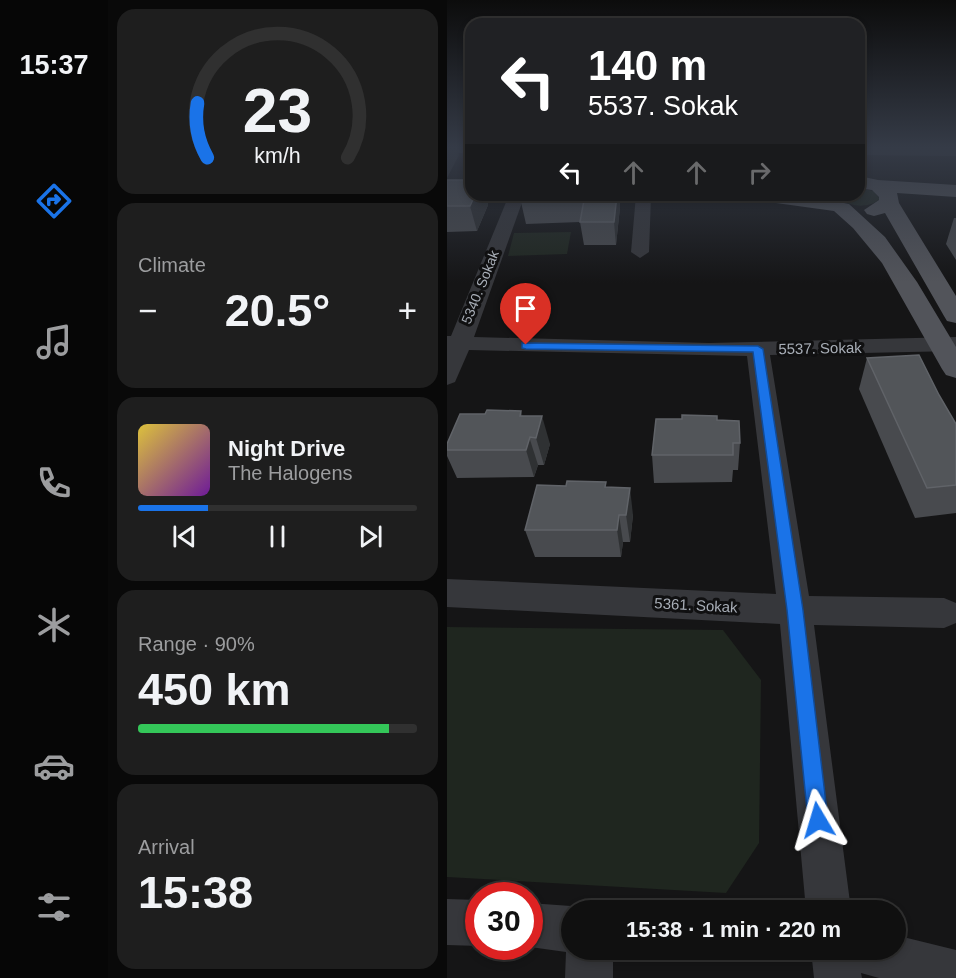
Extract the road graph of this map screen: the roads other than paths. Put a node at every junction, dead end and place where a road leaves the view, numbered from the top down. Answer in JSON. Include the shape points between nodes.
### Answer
{"nodes":[{"id":1,"x":874,"y":192,"type":"edge"},
{"id":2,"x":876,"y":192,"type":"edge"},
{"id":3,"x":891,"y":192,"type":"edge"},
{"id":4,"x":447,"y":197,"type":"edge"},
{"id":5,"x":465,"y":197,"type":"edge"},
{"id":6,"x":514,"y":201,"type":"edge"},
{"id":7,"x":643,"y":201,"type":"edge"},
{"id":8,"x":814,"y":201,"type":"edge"},
{"id":9,"x":956,"y":202,"type":"edge"},
{"id":10,"x":833,"y":203,"type":"edge"},
{"id":11,"x":910,"y":235,"type":"junction"},
{"id":12,"x":640,"y":252,"type":"dead end"},
{"id":13,"x":956,"y":316,"type":"edge"},
{"id":14,"x":452,"y":344,"type":"edge"},
{"id":15,"x":948,"y":344,"type":"edge"},
{"id":16,"x":758,"y":349,"type":"junction"},
{"id":17,"x":956,"y":369,"type":"edge"},
{"id":18,"x":447,"y":377,"type":"edge"},
{"id":19,"x":447,"y":593,"type":"edge"},
{"id":20,"x":795,"y":610,"type":"junction"},
{"id":21,"x":952,"y":614,"type":"edge"},
{"id":22,"x":828,"y":900,"type":"edge"},
{"id":23,"x":447,"y":922,"type":"edge"},
{"id":24,"x":465,"y":923,"type":"edge"},
{"id":25,"x":543,"y":927,"type":"edge"},
{"id":26,"x":561,"y":928,"type":"edge"},
{"id":27,"x":590,"y":960,"type":"edge"},
{"id":28,"x":835,"y":960,"type":"edge"},
{"id":29,"x":901,"y":960,"type":"edge"},
{"id":30,"x":956,"y":974,"type":"edge"},
{"id":31,"x":589,"y":978,"type":"edge"},
{"id":32,"x":838,"y":978,"type":"edge"}],
"edges":[{"from":1,"to":10,"type":"main road","via":[[875,210]]},
{"from":2,"to":11,"type":"main road"},
{"from":3,"to":9,"type":"main road"},
{"from":4,"to":5,"type":"main road"},
{"from":6,"to":14,"type":"street","name":"5340. Sokak"},
{"from":7,"to":12,"type":"street"},
{"from":8,"to":10,"type":"main road"},
{"from":9,"to":11,"type":"main road","via":[[927,212],[912,225]]},
{"from":10,"to":15,"type":"main road","via":[[879,241]]},
{"from":11,"to":13,"type":"main road"},
{"from":14,"to":16,"type":"street","name":"5537. Sokak"},
{"from":14,"to":18,"type":"street","name":"5340. Sokak"},
{"from":15,"to":16,"type":"street","name":"5537. Sokak"},
{"from":15,"to":17,"type":"main road"},
{"from":16,"to":20,"type":"street"},
{"from":19,"to":20,"type":"street","name":"5361. Sokak"},
{"from":20,"to":21,"type":"street","name":"5361. Sokak"},
{"from":20,"to":22,"type":"street"},
{"from":23,"to":24,"type":"street"},
{"from":25,"to":26,"type":"street"},
{"from":27,"to":31,"type":"street"},
{"from":28,"to":32,"type":"street"},
{"from":29,"to":30,"type":"street"}]}
